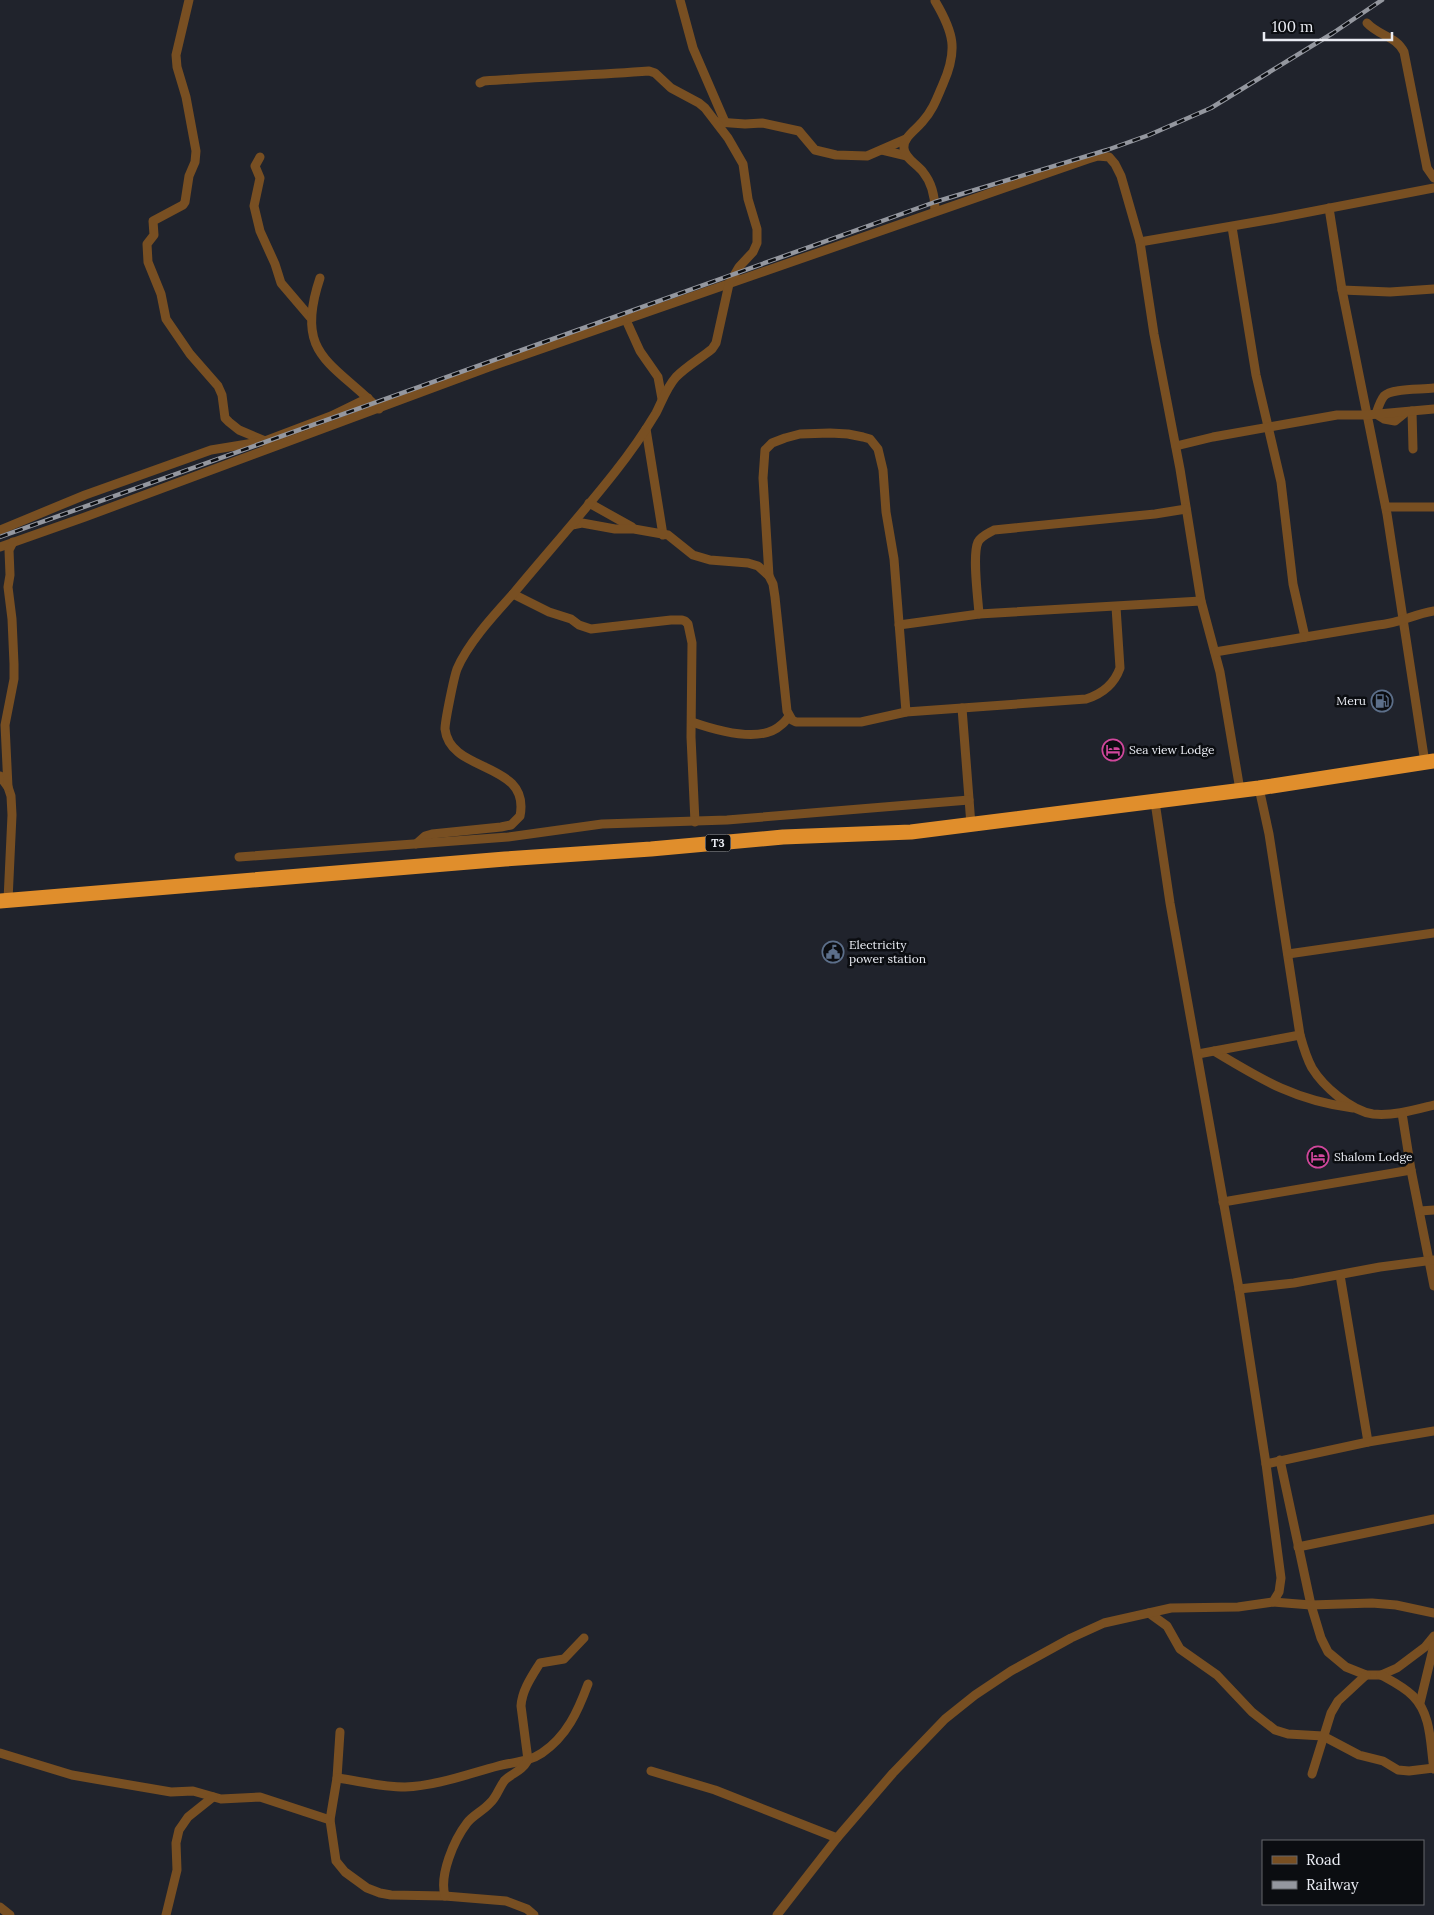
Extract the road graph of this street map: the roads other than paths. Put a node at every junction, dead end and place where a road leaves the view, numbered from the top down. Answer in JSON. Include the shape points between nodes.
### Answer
{"nodes":[{"id":1,"x":189,"y":0,"type":"edge"},
{"id":2,"x":680,"y":0,"type":"edge"},
{"id":3,"x":935,"y":1,"type":"edge"},
{"id":4,"x":1367,"y":22,"type":"dead end"},
{"id":5,"x":480,"y":83,"type":"dead end"},
{"id":6,"x":721,"y":122,"type":"junction"},
{"id":7,"x":906,"y":139,"type":"junction"},
{"id":8,"x":882,"y":150,"type":"junction"},
{"id":9,"x":907,"y":156,"type":"junction"},
{"id":10,"x":260,"y":157,"type":"dead end"},
{"id":11,"x":1434,"y":178,"type":"edge"},
{"id":12,"x":1434,"y":188,"type":"edge"},
{"id":13,"x":1329,"y":208,"type":"junction"},
{"id":14,"x":935,"y":211,"type":"junction"},
{"id":15,"x":1232,"y":227,"type":"junction"},
{"id":16,"x":1140,"y":242,"type":"junction"},
{"id":17,"x":320,"y":278,"type":"dead end"},
{"id":18,"x":729,"y":284,"type":"junction"},
{"id":19,"x":1434,"y":289,"type":"edge"},
{"id":20,"x":1342,"y":290,"type":"junction"},
{"id":21,"x":310,"y":317,"type":"junction"},
{"id":22,"x":626,"y":320,"type":"junction"},
{"id":23,"x":1434,"y":388,"type":"edge"},
{"id":24,"x":368,"y":398,"type":"junction"},
{"id":25,"x":662,"y":400,"type":"junction"},
{"id":26,"x":378,"y":409,"type":"junction"},
{"id":27,"x":1434,"y":409,"type":"edge"},
{"id":28,"x":1409,"y":411,"type":"junction"},
{"id":29,"x":1371,"y":415,"type":"junction"},
{"id":30,"x":1268,"y":428,"type":"junction"},
{"id":31,"x":646,"y":429,"type":"junction"},
{"id":32,"x":265,"y":441,"type":"junction"},
{"id":33,"x":1176,"y":446,"type":"junction"},
{"id":34,"x":1414,"y":449,"type":"dead end"},
{"id":35,"x":589,"y":503,"type":"junction"},
{"id":36,"x":1386,"y":507,"type":"junction"},
{"id":37,"x":1434,"y":507,"type":"edge"},
{"id":38,"x":1186,"y":509,"type":"junction"},
{"id":39,"x":572,"y":525,"type":"junction"},
{"id":40,"x":634,"y":529,"type":"junction"},
{"id":41,"x":0,"y":530,"type":"edge"},
{"id":42,"x":663,"y":535,"type":"junction"},
{"id":43,"x":14,"y":542,"type":"junction"},
{"id":44,"x":0,"y":547,"type":"edge"},
{"id":45,"x":769,"y":576,"type":"junction"},
{"id":46,"x":513,"y":594,"type":"junction"},
{"id":47,"x":1201,"y":601,"type":"junction"},
{"id":48,"x":1116,"y":607,"type":"junction"},
{"id":49,"x":1434,"y":611,"type":"edge"},
{"id":50,"x":979,"y":614,"type":"junction"},
{"id":51,"x":1403,"y":620,"type":"junction"},
{"id":52,"x":899,"y":625,"type":"junction"},
{"id":53,"x":1305,"y":637,"type":"junction"},
{"id":54,"x":1215,"y":652,"type":"junction"},
{"id":55,"x":962,"y":708,"type":"junction"},
{"id":56,"x":906,"y":712,"type":"junction"},
{"id":57,"x":789,"y":716,"type":"junction"},
{"id":58,"x":692,"y":722,"type":"junction"},
{"id":59,"x":1429,"y":762,"type":"edge"},
{"id":60,"x":0,"y":776,"type":"edge"},
{"id":61,"x":8,"y":787,"type":"junction"},
{"id":62,"x":1259,"y":788,"type":"junction"},
{"id":63,"x":1240,"y":790,"type":"junction"},
{"id":64,"x":969,"y":800,"type":"junction"},
{"id":65,"x":1155,"y":802,"type":"junction"},
{"id":66,"x":695,"y":822,"type":"junction"},
{"id":67,"x":971,"y":825,"type":"junction"},
{"id":68,"x":416,"y":844,"type":"junction"},
{"id":69,"x":239,"y":857,"type":"dead end"},
{"id":70,"x":4,"y":901,"type":"edge"},
{"id":71,"x":1434,"y":933,"type":"edge"},
{"id":72,"x":1288,"y":954,"type":"junction"},
{"id":73,"x":1300,"y":1035,"type":"junction"},
{"id":74,"x":1214,"y":1051,"type":"junction"},
{"id":75,"x":1198,"y":1054,"type":"junction"},
{"id":76,"x":1434,"y":1105,"type":"edge"},
{"id":77,"x":1354,"y":1108,"type":"junction"},
{"id":78,"x":1402,"y":1113,"type":"junction"},
{"id":79,"x":1411,"y":1170,"type":"junction"},
{"id":80,"x":1223,"y":1202,"type":"junction"},
{"id":81,"x":1434,"y":1210,"type":"edge"},
{"id":82,"x":1420,"y":1211,"type":"junction"},
{"id":83,"x":1432,"y":1260,"type":"edge"},
{"id":84,"x":1340,"y":1276,"type":"junction"},
{"id":85,"x":1434,"y":1286,"type":"edge"},
{"id":86,"x":1238,"y":1289,"type":"junction"},
{"id":87,"x":1434,"y":1431,"type":"edge"},
{"id":88,"x":1368,"y":1442,"type":"junction"},
{"id":89,"x":1280,"y":1460,"type":"junction"},
{"id":90,"x":1266,"y":1464,"type":"junction"},
{"id":91,"x":1434,"y":1519,"type":"edge"},
{"id":92,"x":1298,"y":1547,"type":"junction"},
{"id":93,"x":1273,"y":1602,"type":"junction"},
{"id":94,"x":1311,"y":1604,"type":"junction"},
{"id":95,"x":1149,"y":1613,"type":"junction"},
{"id":96,"x":1434,"y":1613,"type":"edge"},
{"id":97,"x":1434,"y":1636,"type":"edge"},
{"id":98,"x":584,"y":1638,"type":"dead end"},
{"id":99,"x":1434,"y":1645,"type":"edge"},
{"id":100,"x":1366,"y":1675,"type":"junction"},
{"id":101,"x":1381,"y":1675,"type":"junction"},
{"id":102,"x":1424,"y":1682,"type":"junction"},
{"id":103,"x":588,"y":1684,"type":"dead end"},
{"id":104,"x":1407,"y":1690,"type":"junction"},
{"id":105,"x":1420,"y":1704,"type":"junction"},
{"id":106,"x":340,"y":1732,"type":"dead end"},
{"id":107,"x":1323,"y":1736,"type":"junction"},
{"id":108,"x":0,"y":1753,"type":"edge"},
{"id":109,"x":528,"y":1760,"type":"junction"},
{"id":110,"x":1434,"y":1769,"type":"edge"},
{"id":111,"x":651,"y":1771,"type":"dead end"},
{"id":112,"x":1312,"y":1774,"type":"dead end"},
{"id":113,"x":337,"y":1778,"type":"junction"},
{"id":114,"x":213,"y":1797,"type":"junction"},
{"id":115,"x":330,"y":1820,"type":"junction"},
{"id":116,"x":837,"y":1838,"type":"junction"},
{"id":117,"x":445,"y":1896,"type":"junction"},
{"id":118,"x":0,"y":1907,"type":"edge"},
{"id":119,"x":10,"y":1915,"type":"edge"},
{"id":120,"x":166,"y":1915,"type":"edge"},
{"id":121,"x":534,"y":1915,"type":"edge"},
{"id":122,"x":777,"y":1915,"type":"edge"}],
"edges":[{"from":1,"to":32,"type":"street","via":[[176,60],[186,97],[195,162],[183,205],[153,221],[154,234],[147,244],[148,262],[161,294],[166,318],[190,354],[218,386],[226,418],[234,428]]},
{"from":2,"to":6,"type":"street","via":[[693,48]]},
{"from":3,"to":7,"type":"street","via":[[948,27],[952,60],[932,110]]},
{"from":4,"to":11,"type":"street","via":[[1398,43],[1404,52],[1427,168]]},
{"from":5,"to":6,"type":"street","via":[[652,72],[671,88],[700,103]]},
{"from":6,"to":8,"type":"street","via":[[762,123],[799,131],[815,150],[826,154],[867,156]]},
{"from":6,"to":18,"type":"street","via":[[742,164],[758,235],[756,248]]},
{"from":7,"to":8,"type":"street"},
{"from":7,"to":9,"type":"street","via":[[904,148]]},
{"from":8,"to":9,"type":"street"},
{"from":9,"to":14,"type":"street","via":[[928,178]]},
{"from":10,"to":21,"type":"street","via":[[255,166],[260,178],[254,206],[260,231],[281,283]]},
{"from":12,"to":13,"type":"street"},
{"from":13,"to":15,"type":"street"},
{"from":13,"to":20,"type":"street"},
{"from":14,"to":16,"type":"street","via":[[1088,159],[1109,157],[1121,176]]},
{"from":14,"to":18,"type":"street"},
{"from":15,"to":16,"type":"street"},
{"from":15,"to":30,"type":"street"},
{"from":16,"to":33,"type":"street"},
{"from":17,"to":21,"type":"street"},
{"from":18,"to":22,"type":"street"},
{"from":18,"to":25,"type":"street","via":[[716,343],[676,378]]},
{"from":19,"to":20,"type":"street","via":[[1390,292]]},
{"from":20,"to":29,"type":"street"},
{"from":21,"to":24,"type":"street","via":[[319,352]]},
{"from":22,"to":25,"type":"street","via":[[640,351],[658,377]]},
{"from":22,"to":26,"type":"street"},
{"from":23,"to":29,"type":"street","via":[[1389,393]]},
{"from":24,"to":26,"type":"street"},
{"from":24,"to":32,"type":"street"},
{"from":25,"to":31,"type":"street"},
{"from":26,"to":43,"type":"street"},
{"from":27,"to":28,"type":"street"},
{"from":28,"to":29,"type":"street"},
{"from":28,"to":34,"type":"street"},
{"from":29,"to":30,"type":"street","via":[[1338,415]]},
{"from":29,"to":36,"type":"street"},
{"from":30,"to":33,"type":"street"},
{"from":30,"to":53,"type":"street","via":[[1281,482],[1293,584]]},
{"from":31,"to":35,"type":"street"},
{"from":31,"to":42,"type":"street"},
{"from":32,"to":41,"type":"street","via":[[210,450]]},
{"from":33,"to":38,"type":"street"},
{"from":35,"to":39,"type":"street"},
{"from":35,"to":40,"type":"street"},
{"from":36,"to":37,"type":"street"},
{"from":36,"to":51,"type":"street"},
{"from":38,"to":47,"type":"street"},
{"from":38,"to":50,"type":"street","via":[[994,530],[979,541],[976,551]]},
{"from":39,"to":40,"type":"street","via":[[582,523]]},
{"from":39,"to":46,"type":"street"},
{"from":40,"to":42,"type":"street"},
{"from":42,"to":45,"type":"street","via":[[668,535],[693,555],[710,560],[748,563],[758,566]]},
{"from":43,"to":44,"type":"street"},
{"from":43,"to":61,"type":"street","via":[[8,550],[14,680],[6,725]]},
{"from":45,"to":52,"type":"street","via":[[763,478],[765,450],[772,443],[800,434],[863,436],[874,444],[881,460]]},
{"from":45,"to":57,"type":"street","via":[[773,584]]},
{"from":46,"to":58,"type":"street","via":[[591,629],[661,620],[686,621],[693,654]]},
{"from":46,"to":68,"type":"street","via":[[477,638],[457,670],[445,729],[459,752],[513,784],[519,798],[520,816],[511,825],[432,834]]},
{"from":47,"to":48,"type":"street"},
{"from":47,"to":54,"type":"street"},
{"from":48,"to":50,"type":"street"},
{"from":48,"to":55,"type":"street","via":[[1120,668],[1117,677],[1102,692],[1086,699]]},
{"from":49,"to":51,"type":"street"},
{"from":50,"to":52,"type":"street"},
{"from":51,"to":53,"type":"street"},
{"from":51,"to":59,"type":"street"},
{"from":52,"to":56,"type":"street"},
{"from":53,"to":54,"type":"street"},
{"from":54,"to":63,"type":"street"},
{"from":55,"to":56,"type":"street"},
{"from":55,"to":64,"type":"street"},
{"from":56,"to":57,"type":"street","via":[[861,722],[804,723]]},
{"from":57,"to":58,"type":"street","via":[[782,725],[760,734],[718,731]]},
{"from":58,"to":66,"type":"street"},
{"from":59,"to":62,"type":"highway","number":"T3"},
{"from":60,"to":61,"type":"street"},
{"from":61,"to":70,"type":"street","via":[[12,816]]},
{"from":62,"to":63,"type":"highway","number":"T3"},
{"from":62,"to":72,"type":"street"},
{"from":63,"to":65,"type":"highway","number":"T3"},
{"from":64,"to":66,"type":"street"},
{"from":64,"to":67,"type":"street"},
{"from":65,"to":67,"type":"highway","number":"T3"},
{"from":65,"to":75,"type":"street"},
{"from":66,"to":68,"type":"street","via":[[602,824],[508,837]]},
{"from":67,"to":70,"type":"highway","number":"T3","via":[[911,832],[783,837]]},
{"from":68,"to":69,"type":"street"},
{"from":71,"to":72,"type":"street"},
{"from":72,"to":73,"type":"street"},
{"from":73,"to":74,"type":"street"},
{"from":73,"to":77,"type":"street","via":[[1312,1069]]},
{"from":74,"to":75,"type":"street"},
{"from":74,"to":77,"type":"street","via":[[1253,1074],[1309,1100]]},
{"from":75,"to":80,"type":"street"},
{"from":76,"to":78,"type":"street"},
{"from":77,"to":78,"type":"street","via":[[1371,1114]]},
{"from":78,"to":79,"type":"street"},
{"from":79,"to":80,"type":"street"},
{"from":79,"to":82,"type":"street"},
{"from":80,"to":86,"type":"street"},
{"from":81,"to":82,"type":"street"},
{"from":82,"to":83,"type":"street"},
{"from":83,"to":84,"type":"street"},
{"from":83,"to":85,"type":"street"},
{"from":84,"to":86,"type":"street"},
{"from":84,"to":88,"type":"street"},
{"from":86,"to":90,"type":"street"},
{"from":87,"to":88,"type":"street"},
{"from":88,"to":89,"type":"street"},
{"from":89,"to":90,"type":"street"},
{"from":89,"to":92,"type":"street"},
{"from":90,"to":93,"type":"street","via":[[1281,1578],[1279,1592]]},
{"from":91,"to":92,"type":"street"},
{"from":92,"to":94,"type":"street"},
{"from":93,"to":94,"type":"street"},
{"from":93,"to":95,"type":"street","via":[[1238,1607],[1171,1608]]},
{"from":94,"to":96,"type":"street","via":[[1372,1603]]},
{"from":94,"to":100,"type":"street","via":[[1328,1652],[1346,1667]]},
{"from":95,"to":107,"type":"street","via":[[1167,1626],[1180,1649],[1217,1675],[1263,1722],[1288,1734]]},
{"from":95,"to":116,"type":"street","via":[[1104,1623],[1071,1638],[975,1695],[945,1719]]},
{"from":97,"to":101,"type":"street","via":[[1398,1668]]},
{"from":98,"to":109,"type":"street","via":[[564,1659],[540,1663],[521,1698]]},
{"from":99,"to":102,"type":"street"},
{"from":100,"to":101,"type":"street"},
{"from":100,"to":107,"type":"street","via":[[1338,1701]]},
{"from":101,"to":104,"type":"street"},
{"from":102,"to":104,"type":"street"},
{"from":102,"to":105,"type":"street"},
{"from":103,"to":109,"type":"street","via":[[562,1735],[542,1753]]},
{"from":104,"to":105,"type":"street"},
{"from":105,"to":110,"type":"street","via":[[1425,1712]]},
{"from":106,"to":113,"type":"street"},
{"from":107,"to":110,"type":"street","via":[[1398,1770]]},
{"from":107,"to":112,"type":"street"},
{"from":108,"to":114,"type":"street","via":[[85,1778],[172,1792],[193,1791]]},
{"from":109,"to":113,"type":"street","via":[[408,1787]]},
{"from":109,"to":117,"type":"street","via":[[506,1779],[492,1802],[474,1815],[459,1835],[443,1877]]},
{"from":111,"to":116,"type":"street","via":[[715,1790]]},
{"from":113,"to":115,"type":"street"},
{"from":114,"to":115,"type":"street","via":[[260,1797]]},
{"from":114,"to":120,"type":"street","via":[[188,1817],[179,1830],[177,1870]]},
{"from":115,"to":117,"type":"street","via":[[336,1861],[367,1888],[391,1895]]},
{"from":116,"to":122,"type":"street"},
{"from":117,"to":121,"type":"street","via":[[506,1901]]},
{"from":118,"to":119,"type":"street"}]}
